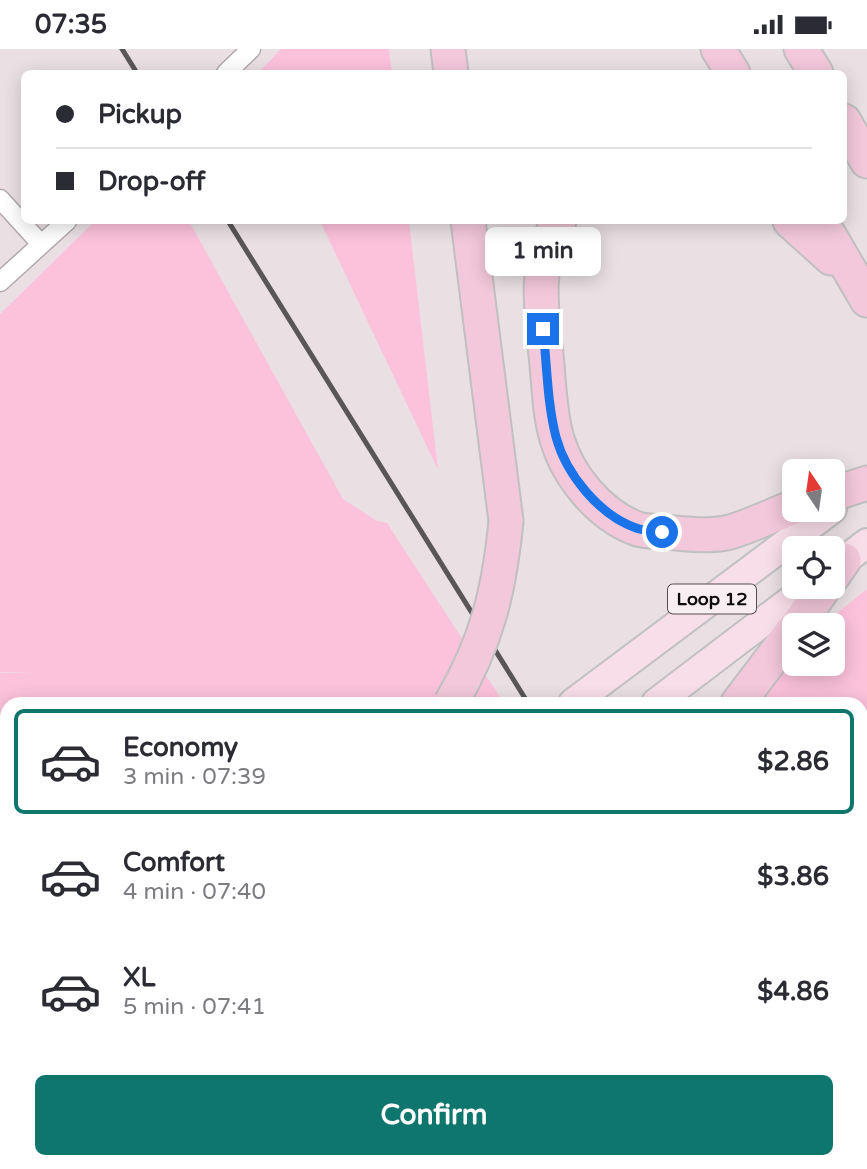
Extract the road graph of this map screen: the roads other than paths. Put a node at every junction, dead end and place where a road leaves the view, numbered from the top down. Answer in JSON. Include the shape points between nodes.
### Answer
{"nodes":[{"id":1,"x":251,"y":49,"type":"edge"},
{"id":2,"x":448,"y":49,"type":"edge"},
{"id":3,"x":718,"y":49,"type":"edge"},
{"id":4,"x":801,"y":49,"type":"edge"},
{"id":5,"x":229,"y":70,"type":"edge"},
{"id":6,"x":451,"y":70,"type":"edge"},
{"id":7,"x":731,"y":70,"type":"edge"},
{"id":8,"x":814,"y":70,"type":"edge"},
{"id":9,"x":847,"y":126,"type":"edge"},
{"id":10,"x":867,"y":161,"type":"edge"},
{"id":11,"x":0,"y":199,"type":"edge"},
{"id":12,"x":21,"y":222,"type":"edge"},
{"id":13,"x":23,"y":224,"type":"edge"},
{"id":14,"x":63,"y":224,"type":"edge"},
{"id":15,"x":468,"y":224,"type":"edge"},
{"id":16,"x":557,"y":224,"type":"edge"},
{"id":17,"x":793,"y":224,"type":"edge"},
{"id":18,"x":823,"y":224,"type":"edge"},
{"id":19,"x":41,"y":244,"type":"junction"},
{"id":20,"x":0,"y":282,"type":"edge"},
{"id":21,"x":861,"y":291,"type":"edge"},
{"id":22,"x":867,"y":483,"type":"edge"},
{"id":23,"x":845,"y":490,"type":"edge"},
{"id":24,"x":845,"y":500,"type":"edge"},
{"id":25,"x":782,"y":512,"type":"edge"},
{"id":26,"x":816,"y":522,"type":"edge"},
{"id":27,"x":793,"y":599,"type":"edge"},
{"id":28,"x":782,"y":645,"type":"edge"},
{"id":29,"x":454,"y":697,"type":"edge"},
{"id":30,"x":582,"y":697,"type":"edge"},
{"id":31,"x":664,"y":697,"type":"edge"},
{"id":32,"x":743,"y":697,"type":"edge"}],
"edges":[{"from":1,"to":5,"type":"street"},
{"from":2,"to":6,"type":"highway"},
{"from":3,"to":7,"type":"highway"},
{"from":4,"to":8,"type":"highway"},
{"from":9,"to":10,"type":"highway"},
{"from":11,"to":12,"type":"street"},
{"from":13,"to":19,"type":"street"},
{"from":14,"to":19,"type":"street"},
{"from":15,"to":29,"type":"highway","bridge":true,"via":[[506,521],[500,580],[483,639]]},
{"from":16,"to":25,"type":"highway","via":[[543,260],[540,301],[552,412],[566,460],[598,505],[638,529],[687,534],[729,532]]},
{"from":17,"to":21,"type":"highway"},
{"from":18,"to":21,"type":"highway"},
{"from":19,"to":20,"type":"street"},
{"from":22,"to":23,"type":"highway"},
{"from":22,"to":24,"type":"main road","number":"Loop 12"},
{"from":26,"to":30,"type":"main road","number":"Loop 12"},
{"from":27,"to":31,"type":"main road","number":"Loop 12"},
{"from":28,"to":32,"type":"highway"}]}
